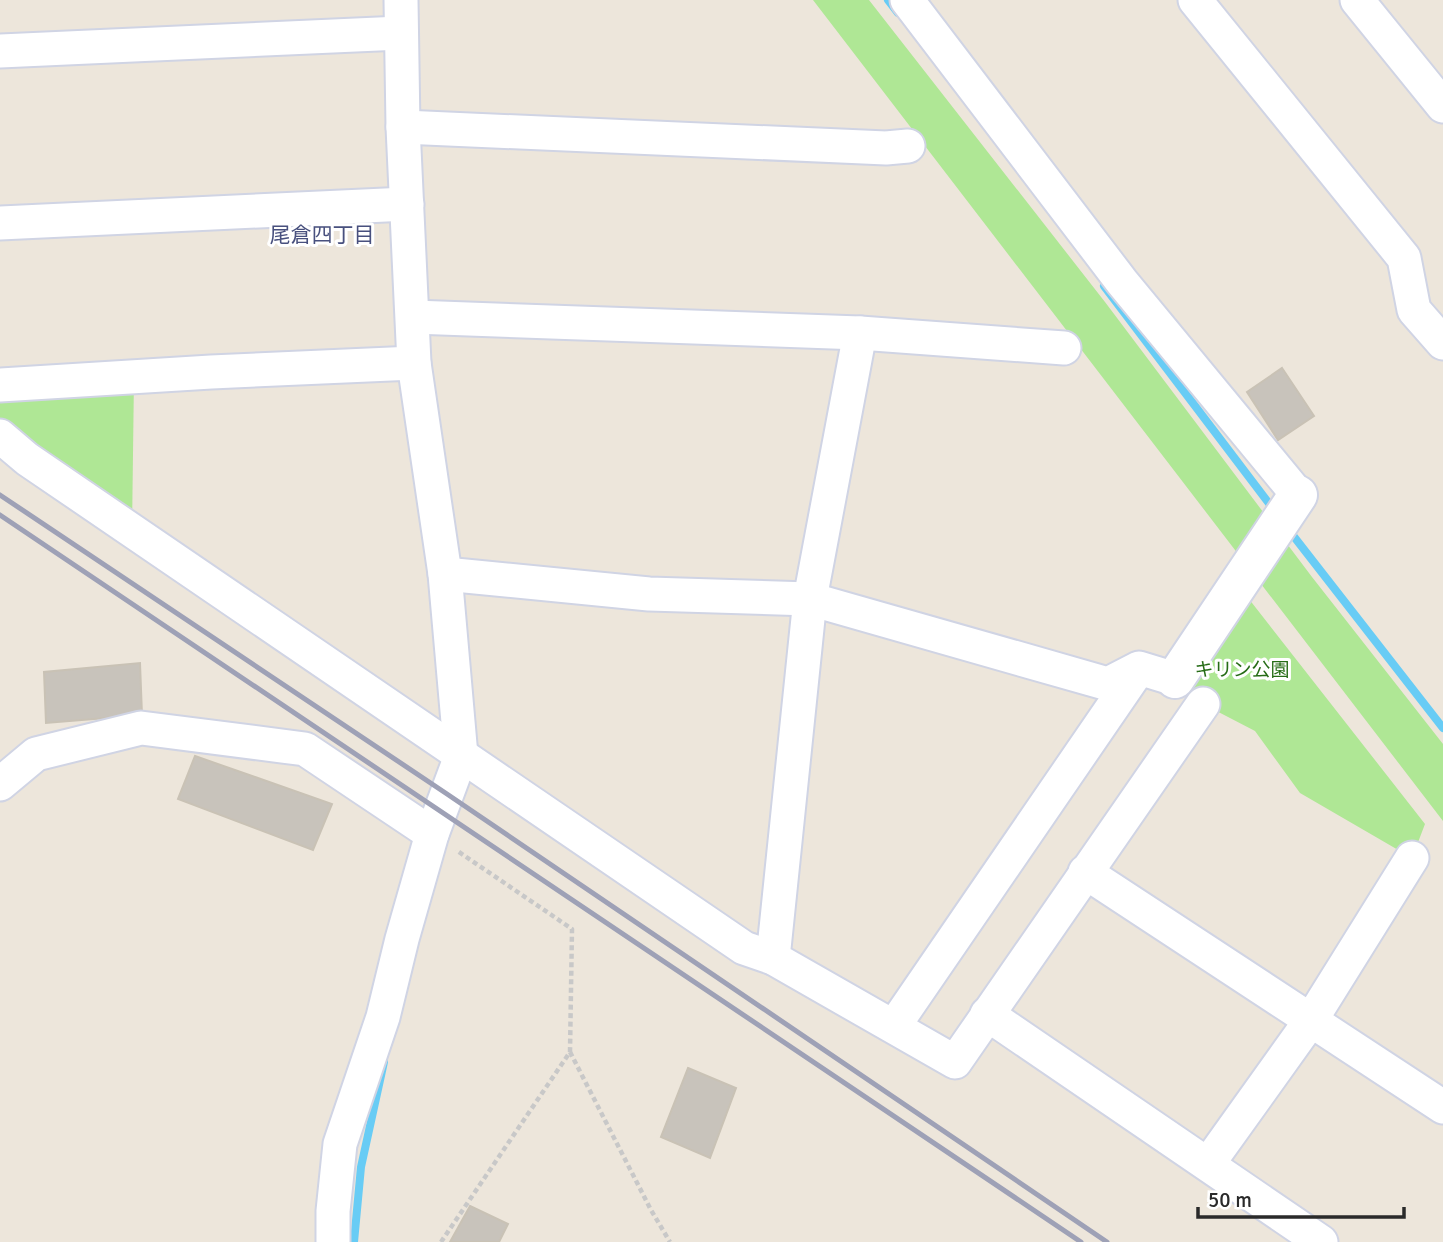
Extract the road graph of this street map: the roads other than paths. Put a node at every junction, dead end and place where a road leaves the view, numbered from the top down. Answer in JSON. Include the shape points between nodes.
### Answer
{"nodes":[{"id":1,"x":401,"y":0,"type":"edge"},
{"id":2,"x":907,"y":0,"type":"edge"},
{"id":3,"x":1195,"y":0,"type":"edge"},
{"id":4,"x":1357,"y":0,"type":"edge"},
{"id":5,"x":401,"y":33,"type":"junction"},
{"id":6,"x":0,"y":51,"type":"edge"},
{"id":7,"x":1443,"y":106,"type":"edge"},
{"id":8,"x":403,"y":127,"type":"junction"},
{"id":9,"x":908,"y":146,"type":"dead end"},
{"id":10,"x":407,"y":204,"type":"junction"},
{"id":11,"x":0,"y":222,"type":"edge"},
{"id":12,"x":413,"y":317,"type":"junction"},
{"id":13,"x":860,"y":333,"type":"junction"},
{"id":14,"x":1443,"y":343,"type":"edge"},
{"id":15,"x":1064,"y":348,"type":"dead end"},
{"id":16,"x":414,"y":363,"type":"junction"},
{"id":17,"x":0,"y":385,"type":"edge"},
{"id":18,"x":0,"y":436,"type":"edge"},
{"id":19,"x":1298,"y":495,"type":"joint"},
{"id":20,"x":445,"y":574,"type":"junction"},
{"id":21,"x":810,"y":599,"type":"junction"},
{"id":22,"x":1139,"y":668,"type":"junction"},
{"id":23,"x":1189,"y":691,"type":"junction"},
{"id":24,"x":461,"y":755,"type":"junction"},
{"id":25,"x":0,"y":784,"type":"edge"},
{"id":26,"x":432,"y":834,"type":"junction"},
{"id":27,"x":1412,"y":858,"type":"dead end"},
{"id":28,"x":1085,"y":872,"type":"junction"},
{"id":29,"x":773,"y":958,"type":"junction"},
{"id":30,"x":987,"y":1014,"type":"junction"},
{"id":31,"x":1311,"y":1020,"type":"junction"},
{"id":32,"x":898,"y":1029,"type":"junction"},
{"id":33,"x":1443,"y":1107,"type":"edge"},
{"id":34,"x":1208,"y":1164,"type":"junction"},
{"id":35,"x":332,"y":1242,"type":"edge"},
{"id":36,"x":1321,"y":1242,"type":"edge"}],
"edges":[{"from":1,"to":5,"type":"street"},
{"from":2,"to":19,"type":"street","via":[[1122,282]]},
{"from":3,"to":14,"type":"street","via":[[1404,258],[1414,310]]},
{"from":4,"to":7,"type":"street"},
{"from":5,"to":6,"type":"street"},
{"from":5,"to":8,"type":"street"},
{"from":8,"to":9,"type":"street"},
{"from":8,"to":10,"type":"street"},
{"from":10,"to":11,"type":"street"},
{"from":10,"to":12,"type":"street"},
{"from":12,"to":13,"type":"street"},
{"from":12,"to":16,"type":"street"},
{"from":13,"to":15,"type":"street"},
{"from":13,"to":21,"type":"street"},
{"from":16,"to":17,"type":"street"},
{"from":16,"to":20,"type":"street"},
{"from":18,"to":24,"type":"street","via":[[27,459]]},
{"from":19,"to":23,"type":"street"},
{"from":20,"to":21,"type":"street","via":[[649,594]]},
{"from":20,"to":24,"type":"street"},
{"from":21,"to":22,"type":"street","via":[[1108,684]]},
{"from":21,"to":29,"type":"street"},
{"from":22,"to":23,"type":"street"},
{"from":22,"to":32,"type":"street"},
{"from":23,"to":28,"type":"street"},
{"from":24,"to":26,"type":"street"},
{"from":24,"to":29,"type":"street","via":[[744,948]]},
{"from":25,"to":26,"type":"street","via":[[36,754],[141,729],[155,730],[305,749]]},
{"from":26,"to":35,"type":"street","via":[[383,1017],[340,1144]]},
{"from":27,"to":31,"type":"street"},
{"from":28,"to":30,"type":"street"},
{"from":28,"to":31,"type":"street"},
{"from":29,"to":32,"type":"street"},
{"from":30,"to":32,"type":"street","via":[[955,1062]]},
{"from":30,"to":34,"type":"street"},
{"from":31,"to":33,"type":"street"},
{"from":31,"to":34,"type":"street"},
{"from":34,"to":36,"type":"street"}]}
